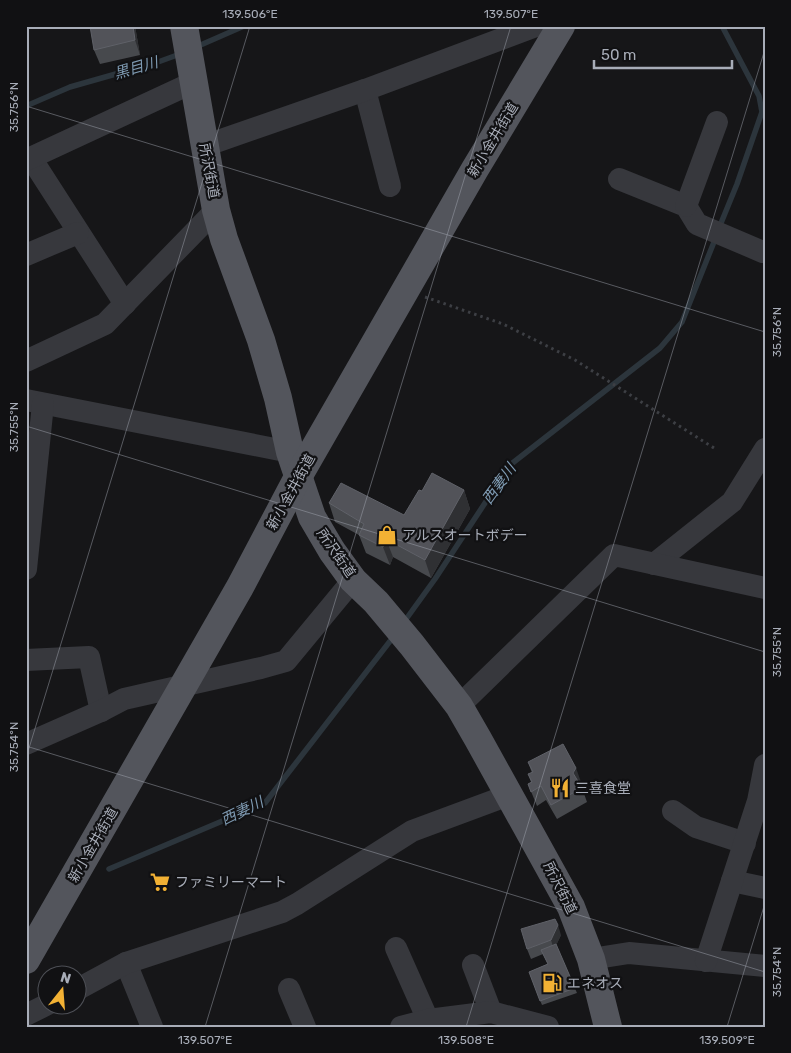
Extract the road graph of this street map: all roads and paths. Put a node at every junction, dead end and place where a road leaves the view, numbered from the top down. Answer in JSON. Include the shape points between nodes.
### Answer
{"nodes":[{"id":1,"x":536,"y":26,"type":"edge"},
{"id":2,"x":561,"y":26,"type":"edge"},
{"id":3,"x":188,"y":54,"type":"edge"},
{"id":4,"x":365,"y":90,"type":"junction"},
{"id":5,"x":717,"y":122,"type":"dead end"},
{"id":6,"x":204,"y":146,"type":"junction"},
{"id":7,"x":28,"y":159,"type":"edge"},
{"id":8,"x":619,"y":178,"type":"dead end"},
{"id":9,"x":390,"y":186,"type":"dead end"},
{"id":10,"x":686,"y":206,"type":"junction"},
{"id":11,"x":216,"y":210,"type":"junction"},
{"id":12,"x":78,"y":233,"type":"junction"},
{"id":13,"x":764,"y":252,"type":"edge"},
{"id":14,"x":26,"y":255,"type":"edge"},
{"id":15,"x":406,"y":291,"type":"junction"},
{"id":16,"x":125,"y":304,"type":"junction"},
{"id":17,"x":26,"y":361,"type":"edge"},
{"id":18,"x":35,"y":402,"type":"edge"},
{"id":19,"x":714,"y":448,"type":"dead end"},
{"id":20,"x":765,"y":449,"type":"edge"},
{"id":21,"x":294,"y":465,"type":"junction"},
{"id":22,"x":654,"y":564,"type":"junction"},
{"id":23,"x":26,"y":569,"type":"edge"},
{"id":24,"x":353,"y":580,"type":"junction"},
{"id":25,"x":765,"y":588,"type":"edge"},
{"id":26,"x":26,"y":660,"type":"edge"},
{"id":27,"x":185,"y":685,"type":"junction"},
{"id":28,"x":459,"y":706,"type":"junction"},
{"id":29,"x":101,"y":711,"type":"junction"},
{"id":30,"x":26,"y":744,"type":"edge"},
{"id":31,"x":765,"y":765,"type":"edge"},
{"id":32,"x":509,"y":795,"type":"junction"},
{"id":33,"x":761,"y":802,"type":"edge"},
{"id":34,"x":673,"y":811,"type":"dead end"},
{"id":35,"x":744,"y":843,"type":"junction"},
{"id":36,"x":732,"y":881,"type":"junction"},
{"id":37,"x":765,"y":888,"type":"edge"},
{"id":38,"x":396,"y":948,"type":"dead end"},
{"id":39,"x":591,"y":959,"type":"junction"},
{"id":40,"x":26,"y":960,"type":"edge"},
{"id":41,"x":706,"y":961,"type":"junction"},
{"id":42,"x":126,"y":963,"type":"junction"},
{"id":43,"x":473,"y":965,"type":"dead end"},
{"id":44,"x":765,"y":966,"type":"edge"},
{"id":45,"x":88,"y":984,"type":"edge"},
{"id":46,"x":289,"y":989,"type":"dead end"},
{"id":47,"x":38,"y":1009,"type":"edge"},
{"id":48,"x":490,"y":1012,"type":"junction"},
{"id":49,"x":26,"y":1015,"type":"edge"},
{"id":50,"x":428,"y":1020,"type":"junction"},
{"id":51,"x":152,"y":1027,"type":"edge"},
{"id":52,"x":305,"y":1027,"type":"edge"},
{"id":53,"x":401,"y":1027,"type":"edge"},
{"id":54,"x":548,"y":1027,"type":"edge"},
{"id":55,"x":608,"y":1027,"type":"edge"}],
"edges":[{"from":1,"to":4,"type":"street"},
{"from":2,"to":15,"type":"main road","name":"新小金井街道"},
{"from":3,"to":6,"type":"main road","name":"所沢街道"},
{"from":3,"to":7,"type":"street"},
{"from":4,"to":6,"type":"street"},
{"from":4,"to":9,"type":"street"},
{"from":5,"to":10,"type":"street"},
{"from":6,"to":11,"type":"main road","name":"所沢街道"},
{"from":7,"to":12,"type":"street"},
{"from":8,"to":10,"type":"street"},
{"from":10,"to":13,"type":"street","via":[[698,224]]},
{"from":11,"to":16,"type":"street"},
{"from":11,"to":21,"type":"main road","name":"所沢街道","via":[[261,340]]},
{"from":12,"to":14,"type":"street"},
{"from":12,"to":16,"type":"street"},
{"from":15,"to":19,"type":"path","via":[[503,324],[575,360]]},
{"from":15,"to":21,"type":"main road","name":"新小金井街道"},
{"from":16,"to":17,"type":"street","via":[[105,324]]},
{"from":18,"to":21,"type":"street"},
{"from":18,"to":23,"type":"street"},
{"from":20,"to":22,"type":"street","via":[[732,502]]},
{"from":21,"to":24,"type":"main road","name":"所沢街道","via":[[312,517]]},
{"from":21,"to":27,"type":"main road","name":"新小金井街道","via":[[240,587]]},
{"from":22,"to":25,"type":"street"},
{"from":22,"to":28,"type":"street","via":[[614,555]]},
{"from":24,"to":27,"type":"street","via":[[286,660]]},
{"from":24,"to":28,"type":"main road","name":"所沢街道","via":[[376,602]]},
{"from":26,"to":29,"type":"street","via":[[90,657]]},
{"from":27,"to":29,"type":"street","via":[[124,699]]},
{"from":27,"to":40,"type":"main road","name":"新小金井街道"},
{"from":28,"to":32,"type":"main road","name":"所沢街道"},
{"from":29,"to":30,"type":"street"},
{"from":31,"to":33,"type":"street"},
{"from":32,"to":39,"type":"main road","name":"所沢街道","via":[[571,907]]},
{"from":32,"to":42,"type":"street","via":[[412,831],[282,912]]},
{"from":33,"to":35,"type":"street"},
{"from":34,"to":35,"type":"street","via":[[696,827]]},
{"from":35,"to":36,"type":"street"},
{"from":36,"to":37,"type":"street"},
{"from":36,"to":41,"type":"street"},
{"from":38,"to":50,"type":"street"},
{"from":39,"to":41,"type":"street","via":[[629,953]]},
{"from":39,"to":55,"type":"main road","name":"所沢街道"},
{"from":41,"to":44,"type":"street"},
{"from":42,"to":45,"type":"street"},
{"from":42,"to":51,"type":"street"},
{"from":43,"to":48,"type":"street"},
{"from":46,"to":52,"type":"street"},
{"from":47,"to":49,"type":"street"},
{"from":48,"to":50,"type":"street"},
{"from":48,"to":54,"type":"street"},
{"from":50,"to":53,"type":"street"}]}
